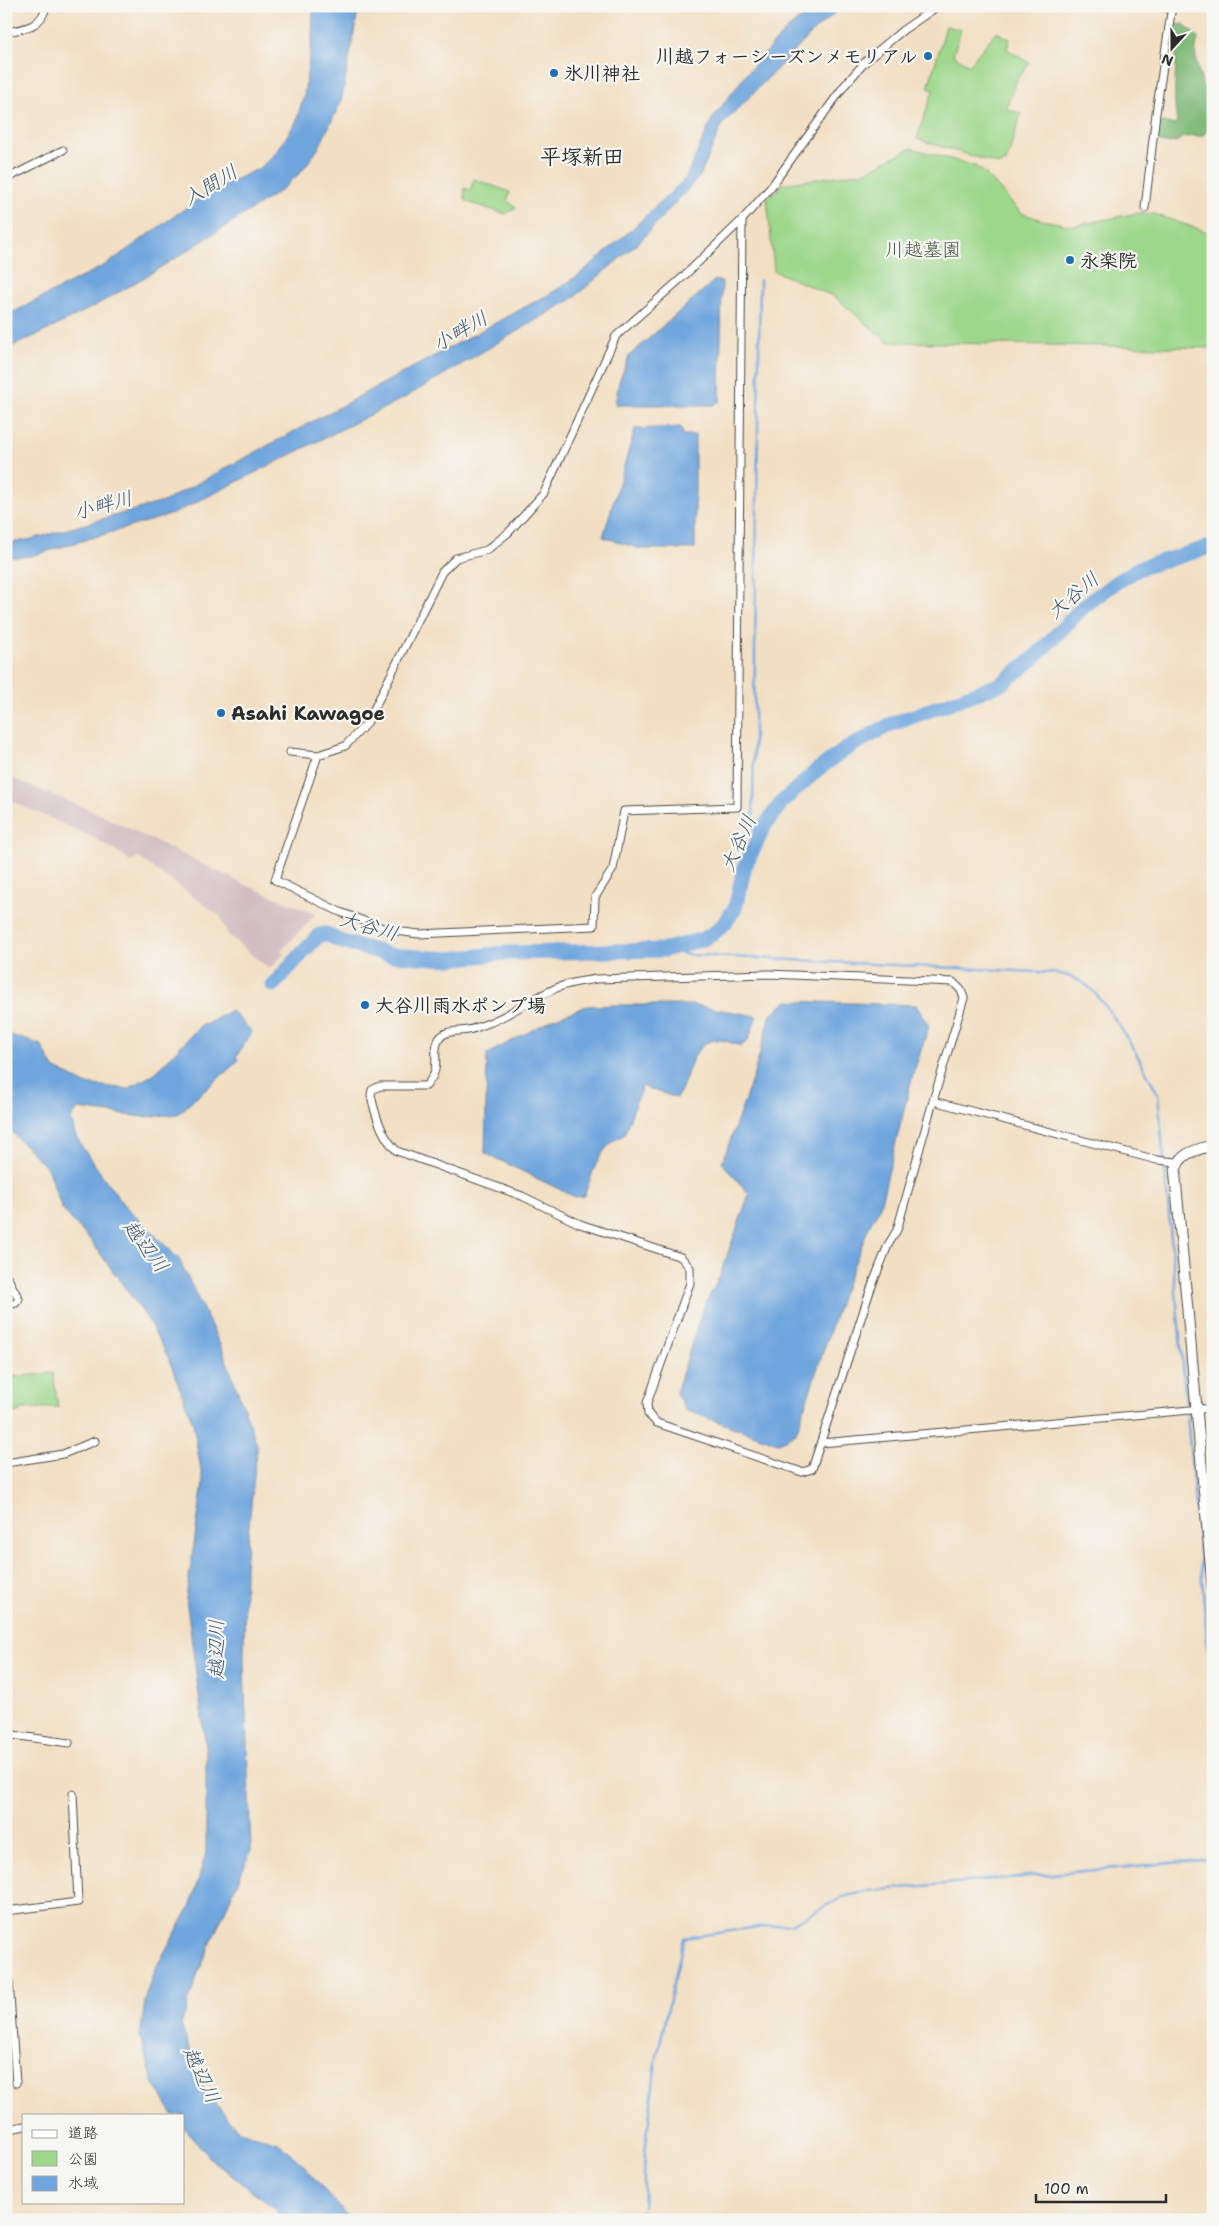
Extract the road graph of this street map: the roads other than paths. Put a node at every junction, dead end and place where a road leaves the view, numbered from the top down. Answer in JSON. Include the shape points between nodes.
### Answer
{"nodes":[{"id":1,"x":46,"y":6,"type":"edge"},
{"id":2,"x":938,"y":6,"type":"edge"},
{"id":3,"x":1172,"y":6,"type":"edge"},
{"id":4,"x":6,"y":32,"type":"edge"},
{"id":5,"x":63,"y":150,"type":"dead end"},
{"id":6,"x":6,"y":179,"type":"edge"},
{"id":7,"x":1145,"y":208,"type":"dead end"},
{"id":8,"x":742,"y":220,"type":"junction"},
{"id":9,"x":290,"y":752,"type":"dead end"},
{"id":10,"x":318,"y":755,"type":"junction"},
{"id":11,"x":933,"y":1101,"type":"junction"},
{"id":12,"x":1213,"y":1145,"type":"edge"},
{"id":13,"x":1176,"y":1162,"type":"junction"},
{"id":14,"x":6,"y":1275,"type":"edge"},
{"id":15,"x":6,"y":1306,"type":"edge"},
{"id":16,"x":1213,"y":1408,"type":"edge"},
{"id":17,"x":1196,"y":1409,"type":"junction"},
{"id":18,"x":95,"y":1441,"type":"dead end"},
{"id":19,"x":821,"y":1443,"type":"junction"},
{"id":20,"x":6,"y":1463,"type":"edge"},
{"id":21,"x":1213,"y":1590,"type":"edge"},
{"id":22,"x":6,"y":1734,"type":"edge"},
{"id":23,"x":69,"y":1743,"type":"dead end"},
{"id":24,"x":73,"y":1794,"type":"dead end"},
{"id":25,"x":6,"y":1910,"type":"edge"},
{"id":26,"x":6,"y":1937,"type":"edge"},
{"id":27,"x":16,"y":2083,"type":"dead end"},
{"id":28,"x":22,"y":2126,"type":"edge"},
{"id":29,"x":6,"y":2130,"type":"edge"}],
"edges":[{"from":1,"to":4,"type":"street","via":[[45,14],[36,25]]},
{"from":2,"to":8,"type":"street","via":[[903,30],[844,86],[771,187]]},
{"from":3,"to":7,"type":"street"},
{"from":5,"to":6,"type":"street"},
{"from":8,"to":10,"type":"street","via":[[616,336],[544,493],[509,532],[487,550],[456,558],[442,572],[367,723],[344,746]]},
{"from":8,"to":10,"type":"street","via":[[737,807],[624,811],[612,869],[595,898],[594,926],[419,934],[388,930],[340,912],[275,880]]},
{"from":9,"to":10,"type":"street"},
{"from":11,"to":13,"type":"street","via":[[1157,1160]]},
{"from":11,"to":19,"type":"street","via":[[898,1230],[888,1245],[870,1291]]},
{"from":11,"to":19,"type":"street","via":[[964,998],[953,982],[769,974],[596,979],[562,986],[490,1022],[468,1030],[449,1031],[440,1038],[437,1065],[426,1086],[380,1086],[372,1090],[374,1110],[390,1145],[397,1151],[522,1196],[580,1224],[680,1257],[686,1262],[690,1268],[690,1283],[647,1403],[648,1414],[657,1423],[802,1472],[812,1469]]},
{"from":12,"to":13,"type":"street","via":[[1190,1152]]},
{"from":13,"to":17,"type":"street"},
{"from":14,"to":15,"type":"street","via":[[19,1299]]},
{"from":16,"to":17,"type":"street"},
{"from":17,"to":19,"type":"street"},
{"from":17,"to":21,"type":"street"},
{"from":18,"to":20,"type":"street","via":[[63,1454]]},
{"from":22,"to":23,"type":"street"},
{"from":24,"to":25,"type":"street","via":[[78,1902]]},
{"from":26,"to":27,"type":"street"},
{"from":28,"to":29,"type":"street"}]}
